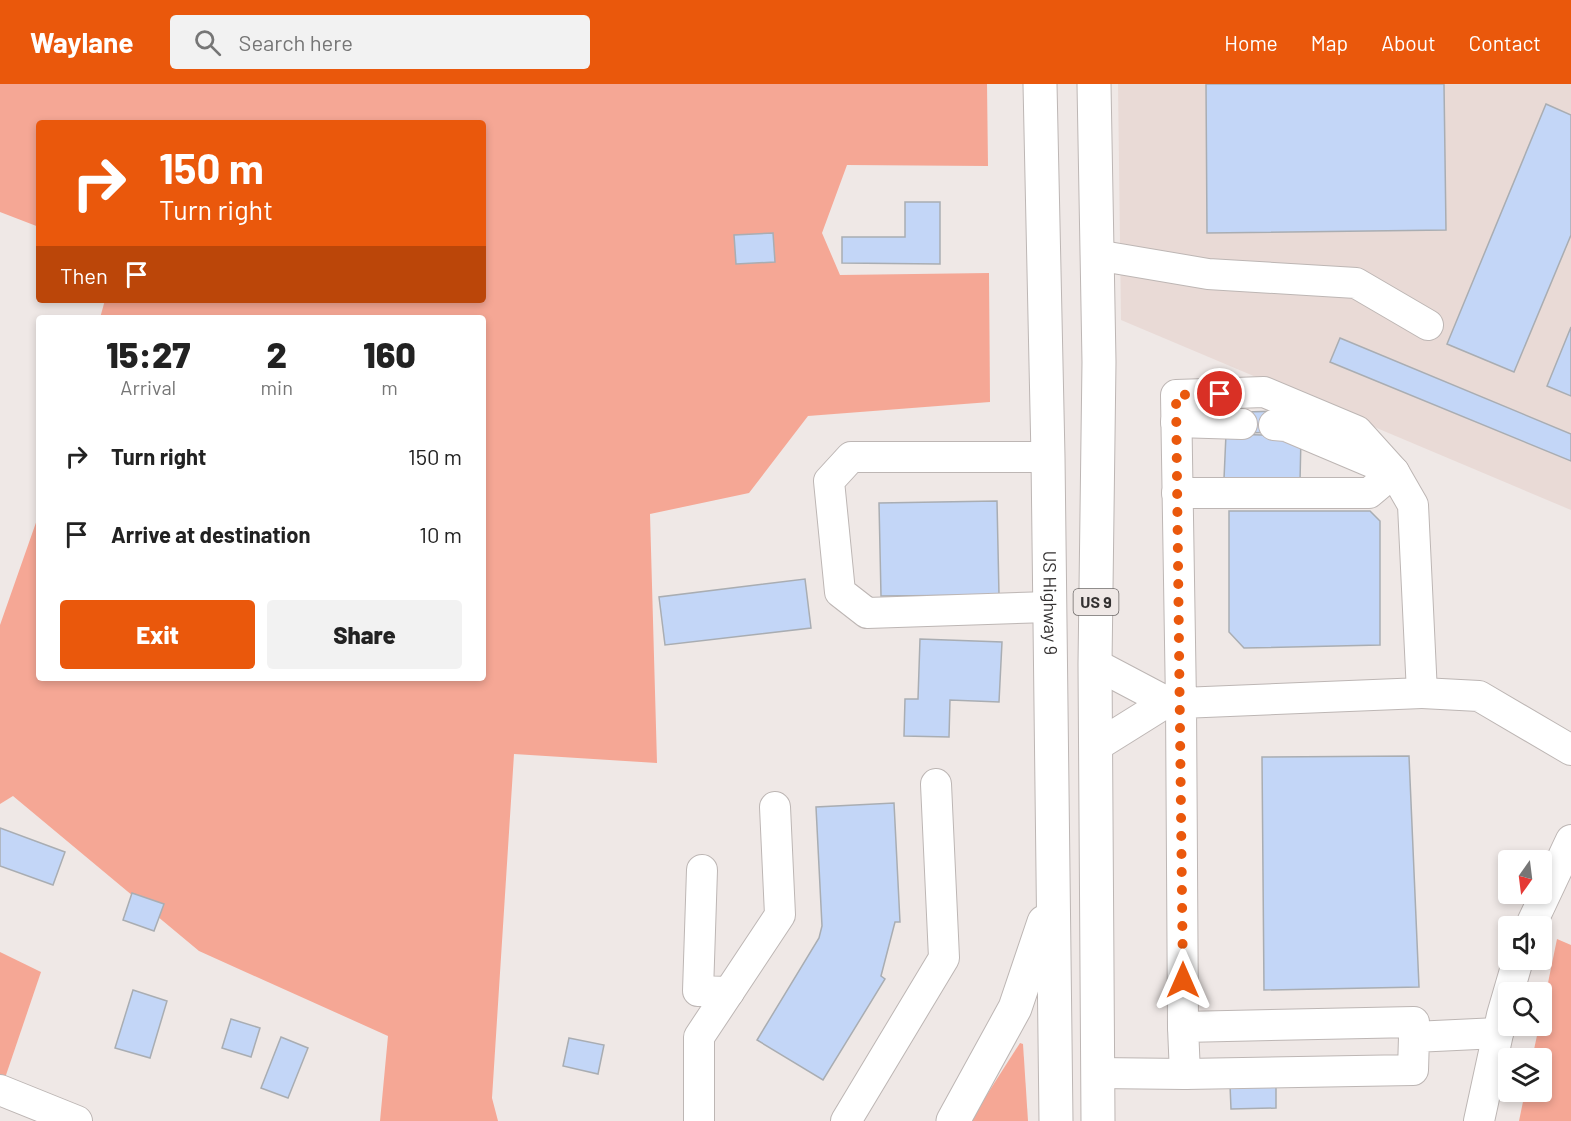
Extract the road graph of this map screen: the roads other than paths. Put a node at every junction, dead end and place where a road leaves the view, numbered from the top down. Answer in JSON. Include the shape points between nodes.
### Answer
{"nodes":[{"id":1,"x":1040,"y":84,"type":"edge"},
{"id":2,"x":1094,"y":84,"type":"edge"},
{"id":3,"x":1096,"y":255,"type":"junction"},
{"id":4,"x":1428,"y":325,"type":"dead end"},
{"id":5,"x":1176,"y":409,"type":"junction"},
{"id":6,"x":1242,"y":424,"type":"dead end"},
{"id":7,"x":1274,"y":425,"type":"dead end"},
{"id":8,"x":1048,"y":456,"type":"junction"},
{"id":9,"x":1394,"y":472,"type":"junction"},
{"id":10,"x":1177,"y":493,"type":"junction"},
{"id":11,"x":1049,"y":607,"type":"junction"},
{"id":12,"x":1095,"y":664,"type":"junction"},
{"id":13,"x":1422,"y":693,"type":"junction"},
{"id":14,"x":1174,"y":702,"type":"junction"},
{"id":15,"x":1095,"y":747,"type":"junction"},
{"id":16,"x":1571,"y":750,"type":"edge"},
{"id":17,"x":936,"y":784,"type":"dead end"},
{"id":18,"x":776,"y":807,"type":"dead end"},
{"id":19,"x":1571,"y":840,"type":"edge"},
{"id":20,"x":702,"y":870,"type":"dead end"},
{"id":21,"x":1052,"y":901,"type":"junction"},
{"id":22,"x":1535,"y":916,"type":"edge"},
{"id":23,"x":729,"y":992,"type":"junction"},
{"id":24,"x":1183,"y":1027,"type":"junction"},
{"id":25,"x":1498,"y":1033,"type":"joint"},
{"id":26,"x":1414,"y":1037,"type":"junction"},
{"id":27,"x":1098,"y":1073,"type":"junction"},
{"id":28,"x":1185,"y":1074,"type":"junction"},
{"id":29,"x":0,"y":1090,"type":"edge"},
{"id":30,"x":69,"y":1119,"type":"edge"},
{"id":31,"x":699,"y":1121,"type":"edge"},
{"id":32,"x":846,"y":1121,"type":"edge"},
{"id":33,"x":953,"y":1121,"type":"edge"},
{"id":34,"x":1056,"y":1121,"type":"edge"},
{"id":35,"x":1098,"y":1121,"type":"edge"},
{"id":36,"x":1479,"y":1121,"type":"edge"}],
"edges":[{"from":1,"to":8,"type":"highway","name":"US Highway 9","number":"US 9"},
{"from":2,"to":3,"type":"highway","number":"US 9"},
{"from":3,"to":4,"type":"street","via":[[1208,274],[1356,283]]},
{"from":3,"to":12,"type":"highway","number":"US 9","via":[[1099,362]]},
{"from":5,"to":6,"type":"street"},
{"from":5,"to":9,"type":"street","via":[[1264,392],[1357,431]]},
{"from":5,"to":10,"type":"street"},
{"from":7,"to":9,"type":"street","via":[[1307,434]]},
{"from":8,"to":11,"type":"highway","name":"US Highway 9","number":"US 9"},
{"from":8,"to":11,"type":"street","via":[[851,457],[830,481],[840,592],[867,613]]},
{"from":9,"to":10,"type":"street","via":[[1369,493]]},
{"from":9,"to":13,"type":"street","via":[[1413,505]]},
{"from":10,"to":14,"type":"street"},
{"from":11,"to":21,"type":"highway","name":"US Highway 9","number":"US 9"},
{"from":12,"to":14,"type":"street"},
{"from":12,"to":15,"type":"highway","number":"US 9"},
{"from":13,"to":14,"type":"street"},
{"from":13,"to":16,"type":"street","via":[[1479,696]]},
{"from":14,"to":15,"type":"street"},
{"from":14,"to":24,"type":"street"},
{"from":15,"to":27,"type":"highway","number":"US 9"},
{"from":17,"to":32,"type":"street","via":[[944,958]]},
{"from":18,"to":23,"type":"street","via":[[780,915]]},
{"from":19,"to":22,"type":"street"},
{"from":20,"to":23,"type":"street","via":[[698,991]]},
{"from":21,"to":33,"type":"highway","via":[[1015,1008]]},
{"from":21,"to":34,"type":"highway","name":"US Highway 9","number":"US 9"},
{"from":23,"to":31,"type":"street","via":[[699,1036]]},
{"from":24,"to":26,"type":"street","via":[[1414,1022]]},
{"from":24,"to":28,"type":"street"},
{"from":25,"to":26,"type":"street"},
{"from":25,"to":36,"type":"street"},
{"from":26,"to":28,"type":"street","via":[[1413,1070]]},
{"from":27,"to":28,"type":"street"},
{"from":27,"to":35,"type":"highway","number":"US 9"},
{"from":29,"to":30,"type":"street"}]}
